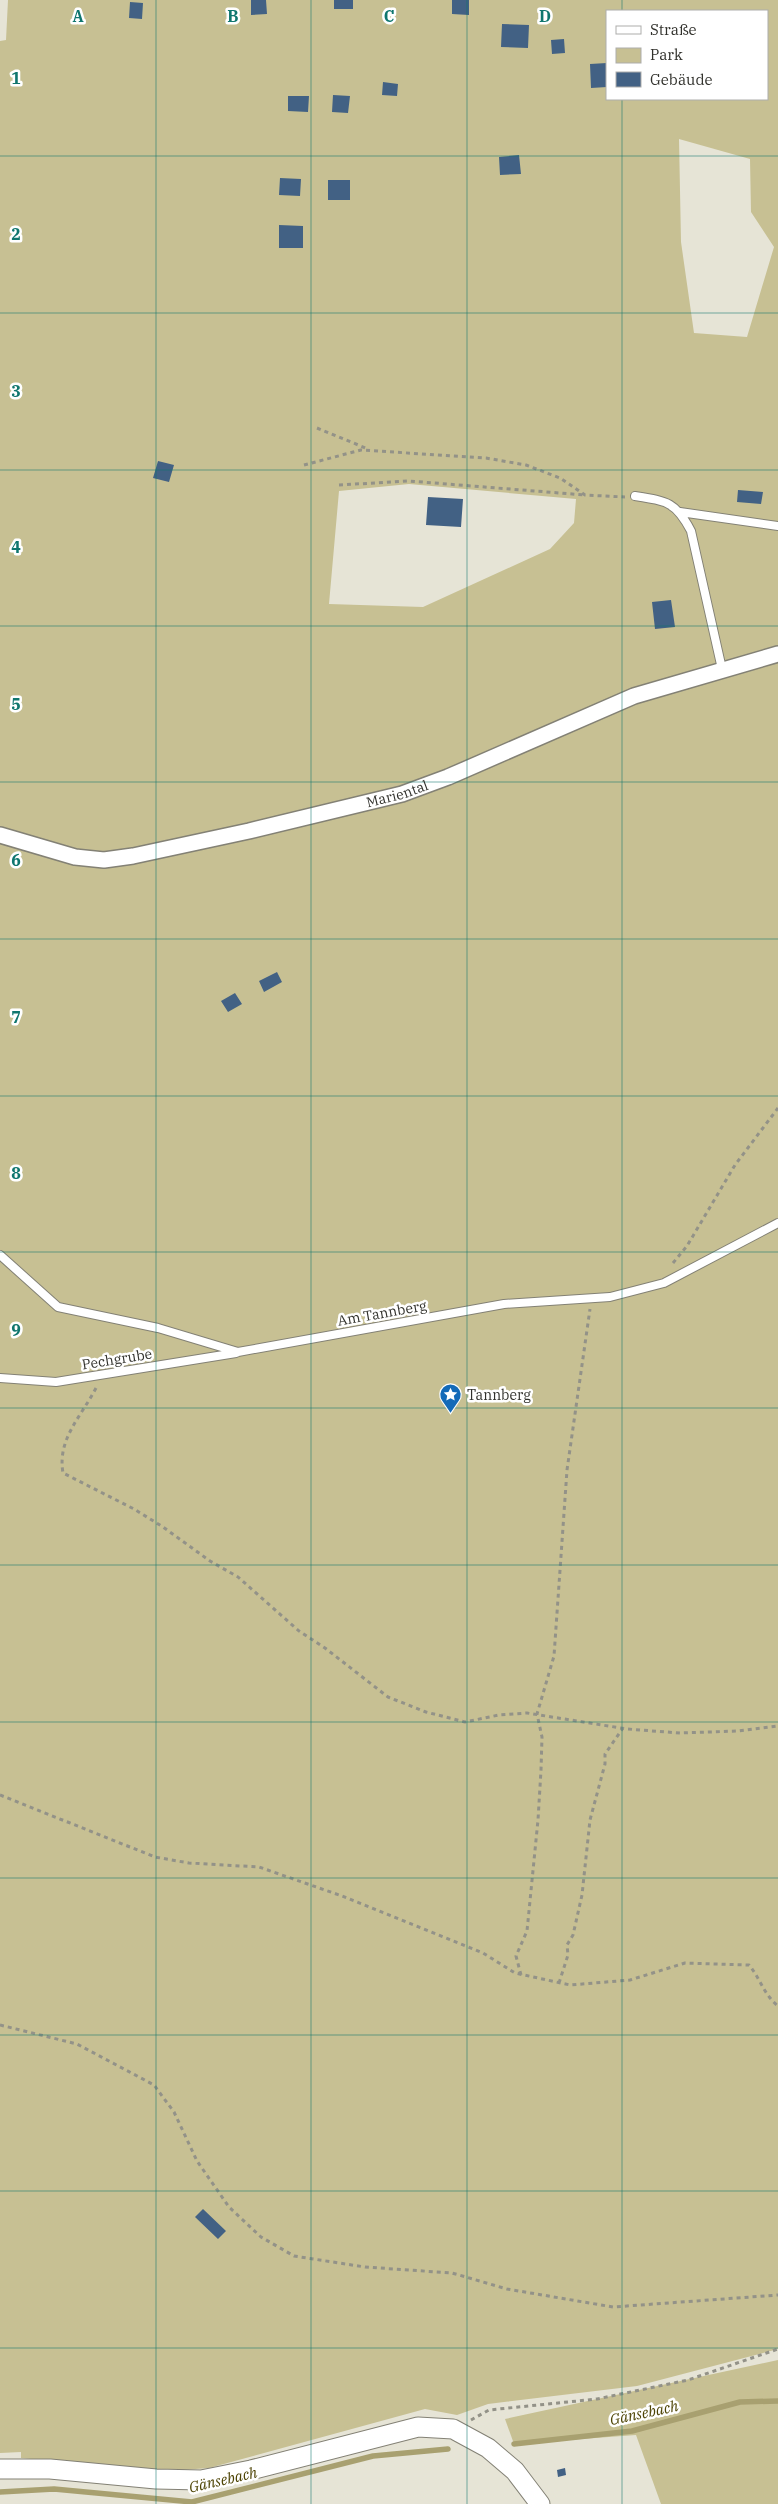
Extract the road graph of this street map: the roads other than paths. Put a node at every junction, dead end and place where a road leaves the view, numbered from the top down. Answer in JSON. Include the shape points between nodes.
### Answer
{"nodes":[{"id":1,"x":636,"y":496,"type":"road end"},
{"id":2,"x":680,"y":512,"type":"junction"},
{"id":3,"x":778,"y":526,"type":"edge"},
{"id":4,"x":778,"y":654,"type":"edge"},
{"id":5,"x":722,"y":669,"type":"junction"},
{"id":6,"x":0,"y":835,"type":"edge"},
{"id":7,"x":778,"y":1223,"type":"edge"},
{"id":8,"x":0,"y":1255,"type":"edge"},
{"id":9,"x":238,"y":1352,"type":"junction"},
{"id":10,"x":0,"y":1378,"type":"edge"},
{"id":11,"x":0,"y":2469,"type":"edge"},
{"id":12,"x":540,"y":2504,"type":"edge"}],
"edges":[{"from":1,"to":2,"type":"lane","via":[[660,500]]},
{"from":2,"to":3,"type":"lane"},
{"from":2,"to":5,"type":"lane","via":[[691,532]]},
{"from":4,"to":5,"type":"street","name":"Mariental"},
{"from":5,"to":6,"type":"street","name":"Mariental","via":[[634,696],[402,794],[249,831],[104,860],[75,857]]},
{"from":7,"to":9,"type":"lane","name":"Am Tannberg","via":[[664,1283],[610,1297],[504,1304]]},
{"from":8,"to":9,"type":"lane","name":"Am Tannberg","via":[[58,1307],[158,1328]]},
{"from":9,"to":10,"type":"lane","name":"Pechgrube","via":[[56,1382]]},
{"from":11,"to":12,"type":"street","via":[[201,2480],[418,2426],[453,2429],[488,2448],[515,2471]]}]}
